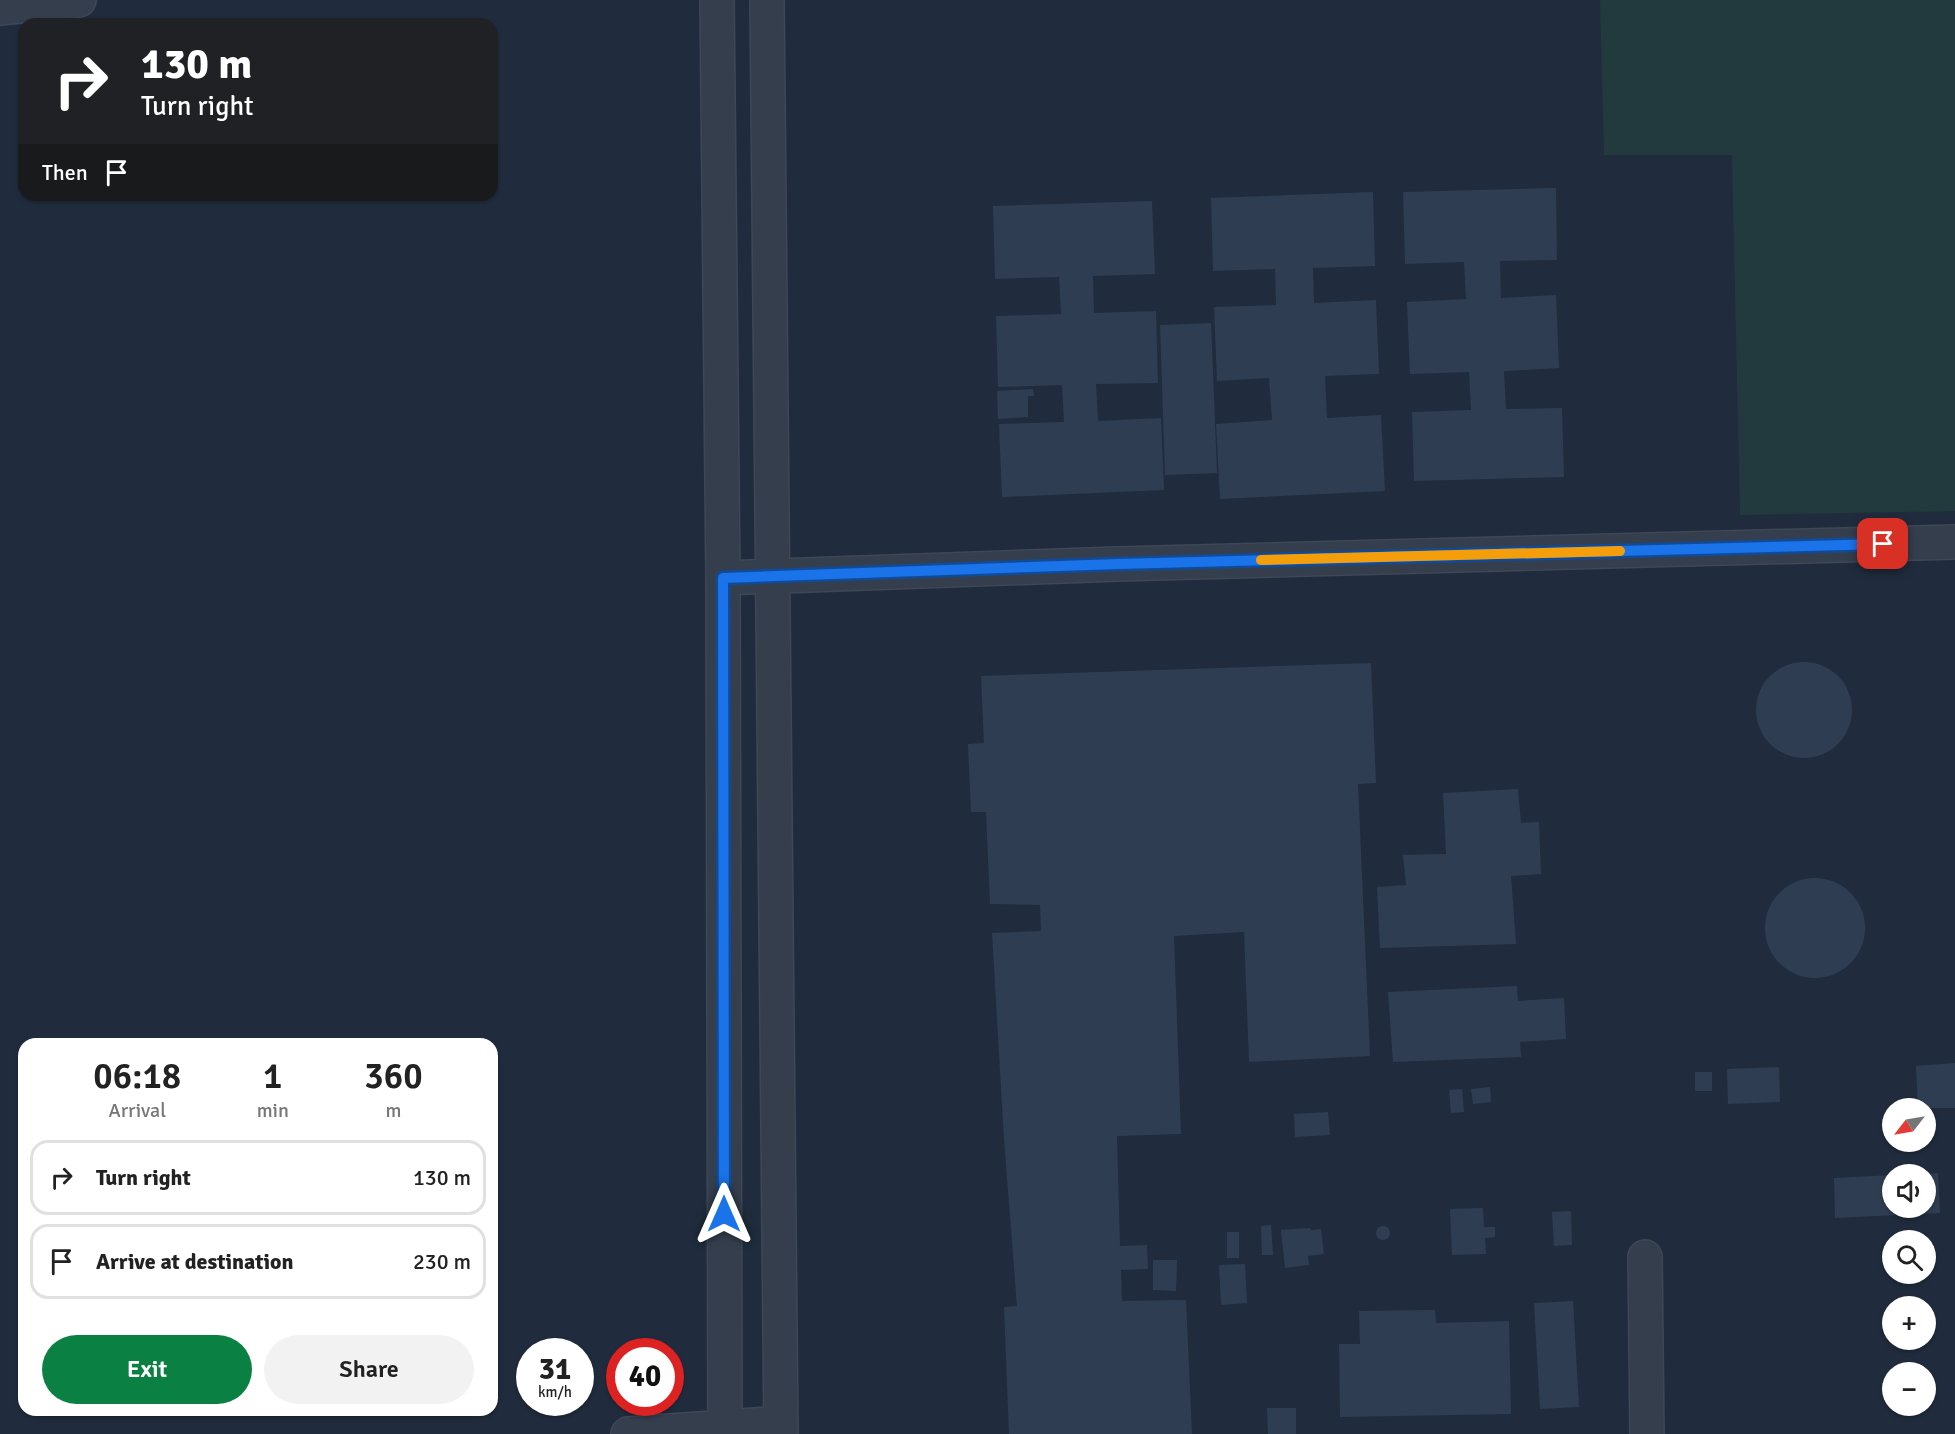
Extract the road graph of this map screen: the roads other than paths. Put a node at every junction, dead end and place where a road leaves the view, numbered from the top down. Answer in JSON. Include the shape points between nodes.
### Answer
{"nodes":[{"id":1,"x":80,"y":0,"type":"edge"},
{"id":2,"x":717,"y":0,"type":"edge"},
{"id":3,"x":767,"y":0,"type":"edge"},
{"id":4,"x":0,"y":8,"type":"edge"},
{"id":5,"x":1955,"y":542,"type":"edge"},
{"id":6,"x":772,"y":576,"type":"junction"},
{"id":7,"x":723,"y":578,"type":"junction"},
{"id":8,"x":1645,"y":1257,"type":"dead end"},
{"id":9,"x":781,"y":1429,"type":"edge"},
{"id":10,"x":725,"y":1430,"type":"edge"},
{"id":11,"x":628,"y":1434,"type":"edge"},
{"id":12,"x":1647,"y":1434,"type":"edge"}],
"edges":[{"from":1,"to":4,"type":"street"},
{"from":2,"to":7,"type":"street"},
{"from":3,"to":6,"type":"street"},
{"from":5,"to":6,"type":"street"},
{"from":6,"to":7,"type":"street"},
{"from":6,"to":9,"type":"street"},
{"from":7,"to":10,"type":"street"},
{"from":8,"to":12,"type":"street"},
{"from":9,"to":10,"type":"street"},
{"from":10,"to":11,"type":"street"}]}
